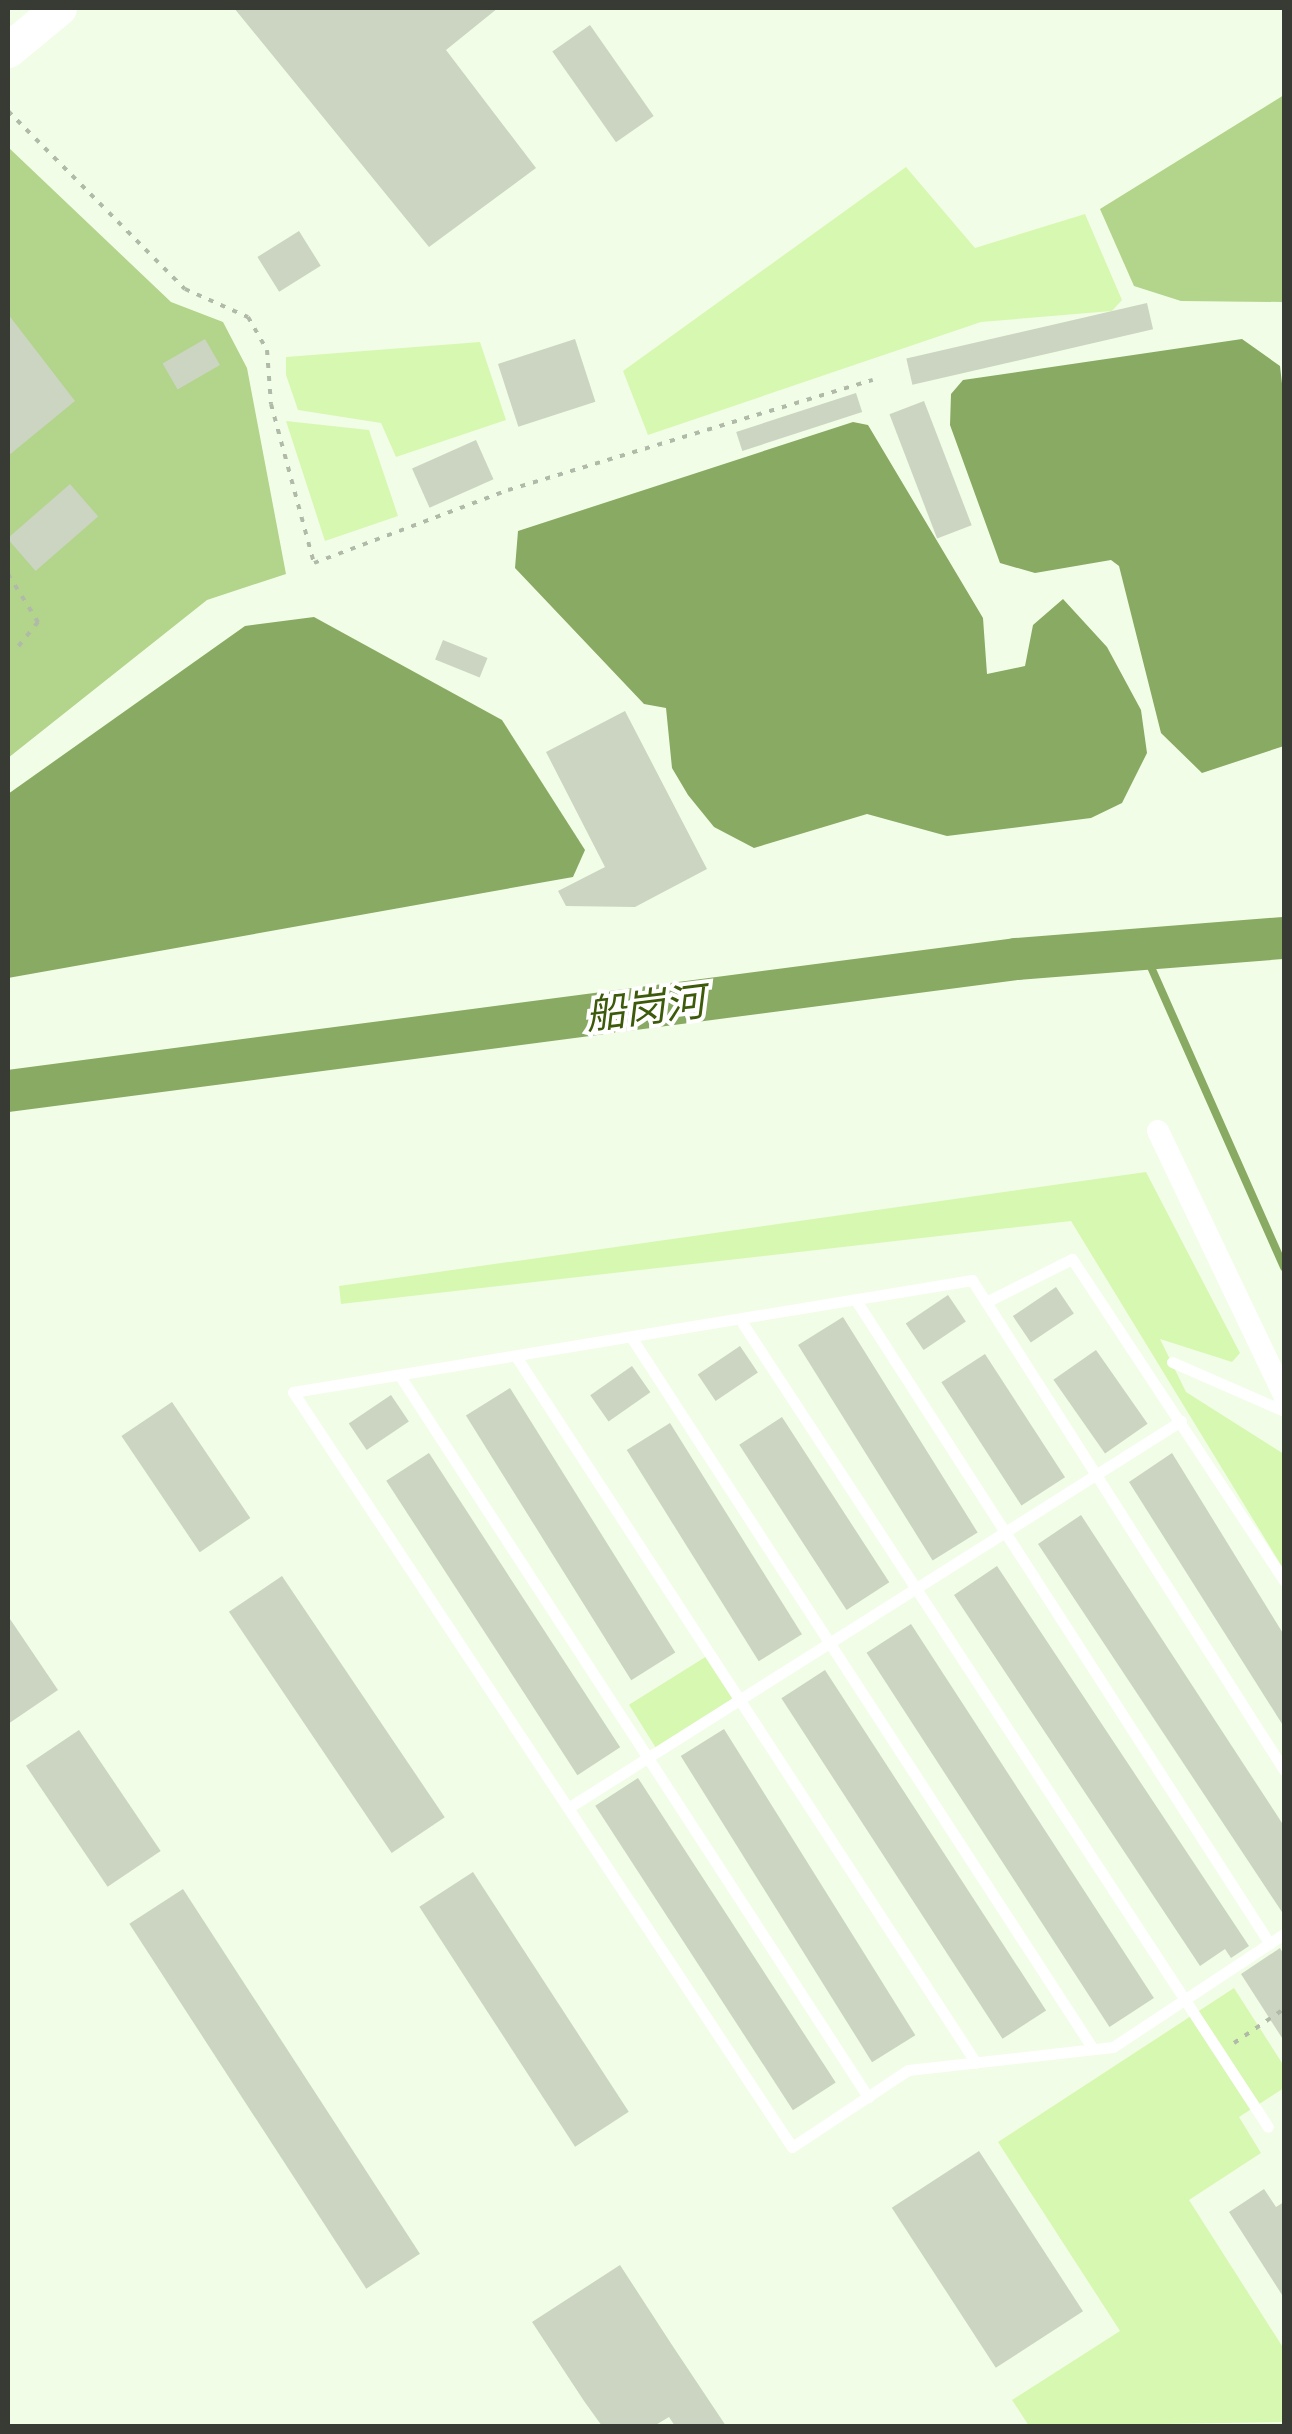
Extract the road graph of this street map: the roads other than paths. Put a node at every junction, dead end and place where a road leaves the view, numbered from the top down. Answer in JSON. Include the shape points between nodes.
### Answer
{"nodes":[{"id":1,"x":59,"y":8,"type":"edge"},
{"id":2,"x":8,"y":50,"type":"edge"},
{"id":3,"x":1158,"y":1131,"type":"dead end"},
{"id":4,"x":857,"y":1302,"type":"junction"},
{"id":5,"x":986,"y":1302,"type":"junction"},
{"id":6,"x":743,"y":1324,"type":"junction"},
{"id":7,"x":633,"y":1340,"type":"junction"},
{"id":8,"x":517,"y":1358,"type":"junction"},
{"id":9,"x":1172,"y":1362,"type":"dead end"},
{"id":10,"x":400,"y":1376,"type":"junction"},
{"id":11,"x":1284,"y":1396,"type":"edge"},
{"id":12,"x":1284,"y":1411,"type":"edge"},
{"id":13,"x":1182,"y":1421,"type":"junction"},
{"id":14,"x":1096,"y":1475,"type":"junction"},
{"id":15,"x":1006,"y":1532,"type":"junction"},
{"id":16,"x":1284,"y":1581,"type":"edge"},
{"id":17,"x":916,"y":1589,"type":"junction"},
{"id":18,"x":830,"y":1643,"type":"junction"},
{"id":19,"x":740,"y":1700,"type":"junction"},
{"id":20,"x":648,"y":1758,"type":"junction"},
{"id":21,"x":1284,"y":1770,"type":"edge"},
{"id":22,"x":568,"y":1808,"type":"junction"},
{"id":23,"x":1284,"y":1934,"type":"edge"},
{"id":24,"x":1270,"y":1944,"type":"junction"},
{"id":25,"x":1185,"y":2000,"type":"junction"},
{"id":26,"x":1093,"y":2050,"type":"junction"},
{"id":27,"x":976,"y":2063,"type":"junction"},
{"id":28,"x":868,"y":2097,"type":"junction"},
{"id":29,"x":1268,"y":2127,"type":"dead end"}],
"edges":[{"from":1,"to":2,"type":"main road"},
{"from":3,"to":11,"type":"street"},
{"from":4,"to":5,"type":"lane","via":[[972,1280]]},
{"from":4,"to":6,"type":"lane"},
{"from":4,"to":15,"type":"lane"},
{"from":5,"to":13,"type":"lane","via":[[1072,1259]]},
{"from":5,"to":14,"type":"lane"},
{"from":6,"to":7,"type":"lane"},
{"from":6,"to":17,"type":"lane"},
{"from":7,"to":8,"type":"lane"},
{"from":7,"to":18,"type":"lane"},
{"from":8,"to":10,"type":"lane"},
{"from":8,"to":19,"type":"lane"},
{"from":9,"to":12,"type":"lane"},
{"from":10,"to":20,"type":"lane"},
{"from":10,"to":22,"type":"lane","via":[[293,1392]]},
{"from":13,"to":14,"type":"lane"},
{"from":13,"to":16,"type":"lane"},
{"from":14,"to":15,"type":"lane"},
{"from":14,"to":21,"type":"lane"},
{"from":15,"to":17,"type":"lane"},
{"from":15,"to":24,"type":"lane"},
{"from":17,"to":18,"type":"lane"},
{"from":17,"to":25,"type":"lane"},
{"from":18,"to":19,"type":"lane"},
{"from":18,"to":26,"type":"lane"},
{"from":19,"to":20,"type":"lane"},
{"from":19,"to":27,"type":"lane"},
{"from":20,"to":22,"type":"lane"},
{"from":20,"to":28,"type":"lane"},
{"from":22,"to":28,"type":"lane","via":[[792,2147]]},
{"from":23,"to":24,"type":"lane"},
{"from":24,"to":25,"type":"lane"},
{"from":25,"to":26,"type":"lane","via":[[1113,2047]]},
{"from":25,"to":29,"type":"lane"},
{"from":26,"to":27,"type":"lane"},
{"from":27,"to":28,"type":"lane","via":[[908,2070]]}]}
